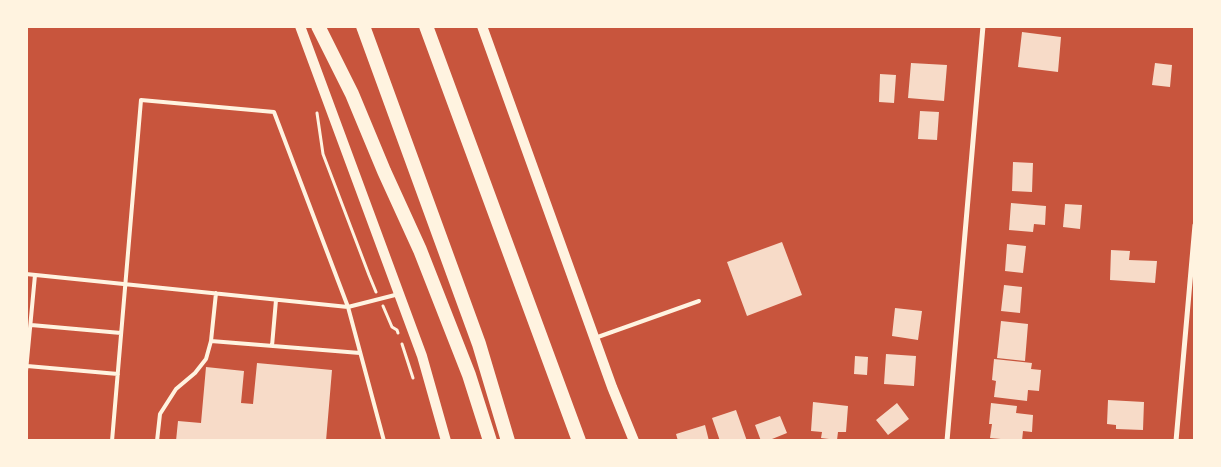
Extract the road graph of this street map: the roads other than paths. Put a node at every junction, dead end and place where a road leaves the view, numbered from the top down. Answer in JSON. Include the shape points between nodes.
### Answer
{"nodes":[{"id":1,"x":300,"y":26,"type":"edge"},
{"id":2,"x":318,"y":26,"type":"edge"},
{"id":3,"x":363,"y":26,"type":"edge"},
{"id":4,"x":426,"y":26,"type":"edge"},
{"id":5,"x":482,"y":26,"type":"edge"},
{"id":6,"x":983,"y":26,"type":"edge"},
{"id":7,"x":1195,"y":225,"type":"edge"},
{"id":8,"x":26,"y":274,"type":"edge"},
{"id":9,"x":35,"y":275,"type":"junction"},
{"id":10,"x":125,"y":284,"type":"junction"},
{"id":11,"x":216,"y":294,"type":"junction"},
{"id":12,"x":399,"y":294,"type":"junction"},
{"id":13,"x":276,"y":300,"type":"junction"},
{"id":14,"x":700,"y":301,"type":"dead end"},
{"id":15,"x":348,"y":307,"type":"junction"},
{"id":16,"x":31,"y":325,"type":"junction"},
{"id":17,"x":121,"y":333,"type":"junction"},
{"id":18,"x":595,"y":338,"type":"junction"},
{"id":19,"x":211,"y":341,"type":"junction"},
{"id":20,"x":272,"y":346,"type":"junction"},
{"id":21,"x":360,"y":353,"type":"junction"},
{"id":22,"x":27,"y":366,"type":"edge"},
{"id":23,"x":26,"y":371,"type":"edge"},
{"id":24,"x":118,"y":374,"type":"junction"},
{"id":25,"x":112,"y":441,"type":"edge"},
{"id":26,"x":157,"y":441,"type":"edge"},
{"id":27,"x":384,"y":441,"type":"edge"},
{"id":28,"x":446,"y":441,"type":"edge"},
{"id":29,"x":490,"y":441,"type":"edge"},
{"id":30,"x":508,"y":441,"type":"edge"},
{"id":31,"x":579,"y":441,"type":"edge"},
{"id":32,"x":634,"y":441,"type":"edge"},
{"id":33,"x":947,"y":441,"type":"edge"},
{"id":34,"x":1176,"y":441,"type":"edge"}],
"edges":[{"from":1,"to":12,"type":"main road"},
{"from":2,"to":29,"type":"highway","via":[[352,94],[420,250],[469,375]]},
{"from":3,"to":30,"type":"highway","via":[[479,344]]},
{"from":4,"to":31,"type":"highway"},
{"from":5,"to":18,"type":"main road"},
{"from":6,"to":33,"type":"street"},
{"from":7,"to":34,"type":"street"},
{"from":8,"to":9,"type":"lane"},
{"from":9,"to":10,"type":"lane"},
{"from":9,"to":16,"type":"lane"},
{"from":10,"to":11,"type":"lane"},
{"from":10,"to":15,"type":"lane","via":[[141,100],[274,112]]},
{"from":10,"to":17,"type":"lane"},
{"from":11,"to":13,"type":"lane"},
{"from":11,"to":19,"type":"lane"},
{"from":12,"to":15,"type":"lane"},
{"from":12,"to":28,"type":"main road","via":[[422,356]]},
{"from":13,"to":15,"type":"lane"},
{"from":13,"to":20,"type":"lane"},
{"from":14,"to":18,"type":"lane"},
{"from":15,"to":21,"type":"lane"},
{"from":16,"to":17,"type":"lane"},
{"from":16,"to":22,"type":"lane"},
{"from":17,"to":24,"type":"lane"},
{"from":18,"to":32,"type":"main road"},
{"from":19,"to":20,"type":"lane"},
{"from":19,"to":26,"type":"lane","via":[[206,359],[176,389],[160,414]]},
{"from":20,"to":21,"type":"lane"},
{"from":21,"to":27,"type":"lane"},
{"from":22,"to":23,"type":"lane"},
{"from":22,"to":24,"type":"lane"},
{"from":24,"to":25,"type":"lane"}]}
